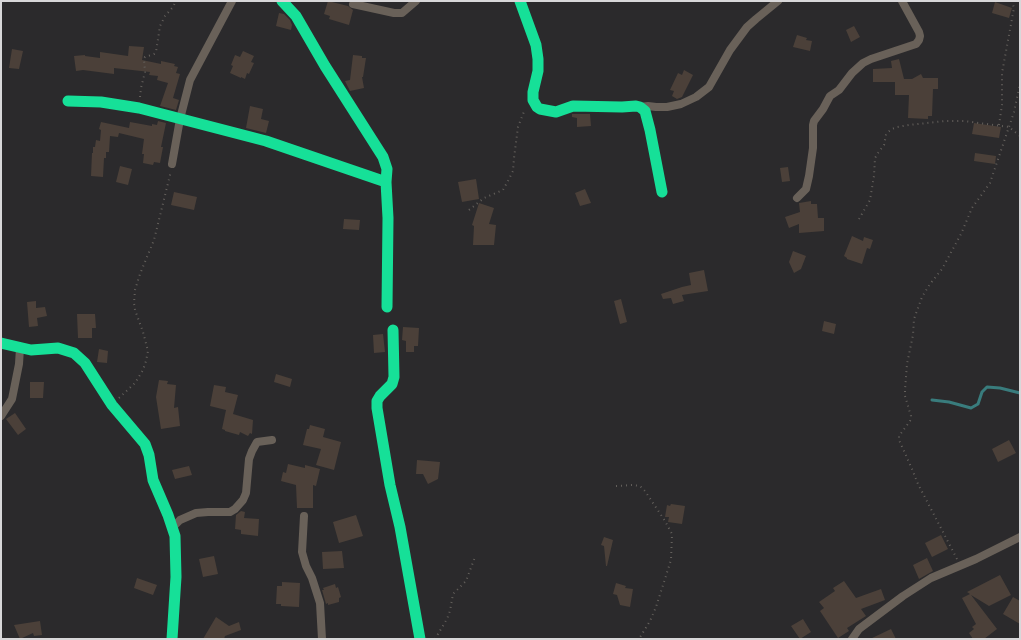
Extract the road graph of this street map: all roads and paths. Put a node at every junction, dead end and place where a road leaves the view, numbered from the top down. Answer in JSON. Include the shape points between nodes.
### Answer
{"nodes":[{"id":1,"x":176,"y":1,"type":"edge"},
{"id":2,"x":232,"y":1,"type":"edge"},
{"id":3,"x":282,"y":1,"type":"edge"},
{"id":4,"x":416,"y":1,"type":"edge"},
{"id":5,"x":520,"y":1,"type":"edge"},
{"id":6,"x":778,"y":1,"type":"edge"},
{"id":7,"x":902,"y":1,"type":"edge"},
{"id":8,"x":1012,"y":1,"type":"edge"},
{"id":9,"x":353,"y":4,"type":"dead end"},
{"id":10,"x":1020,"y":84,"type":"edge"},
{"id":11,"x":533,"y":100,"type":"junction"},
{"id":12,"x":68,"y":101,"type":"dead end"},
{"id":13,"x":640,"y":107,"type":"junction"},
{"id":14,"x":139,"y":108,"type":"junction"},
{"id":15,"x":180,"y":119,"type":"junction"},
{"id":16,"x":999,"y":125,"type":"junction"},
{"id":17,"x":1009,"y":127,"type":"junction"},
{"id":18,"x":1020,"y":136,"type":"edge"},
{"id":19,"x":172,"y":164,"type":"joint"},
{"id":20,"x":386,"y":182,"type":"junction"},
{"id":21,"x":662,"y":192,"type":"dead end"},
{"id":22,"x":797,"y":198,"type":"dead end"},
{"id":23,"x":469,"y":210,"type":"dead end"},
{"id":24,"x":859,"y":219,"type":"dead end"},
{"id":25,"x":387,"y":307,"type":"dead end"},
{"id":26,"x":393,"y":330,"type":"dead end"},
{"id":27,"x":1,"y":343,"type":"edge"},
{"id":28,"x":20,"y":348,"type":"junction"},
{"id":29,"x":112,"y":405,"type":"junction"},
{"id":30,"x":1,"y":416,"type":"edge"},
{"id":31,"x":272,"y":440,"type":"dead end"},
{"id":32,"x":616,"y":486,"type":"dead end"},
{"id":33,"x":304,"y":516,"type":"dead end"},
{"id":34,"x":172,"y":527,"type":"junction"},
{"id":35,"x":1020,"y":537,"type":"edge"},
{"id":36,"x":475,"y":557,"type":"dead end"},
{"id":37,"x":960,"y":566,"type":"junction"},
{"id":38,"x":172,"y":639,"type":"edge"},
{"id":39,"x":322,"y":639,"type":"edge"},
{"id":40,"x":420,"y":639,"type":"edge"},
{"id":41,"x":435,"y":639,"type":"edge"},
{"id":42,"x":639,"y":639,"type":"edge"},
{"id":43,"x":852,"y":639,"type":"edge"}],
"edges":[{"from":1,"to":14,"type":"path","via":[[160,26],[156,52],[144,59]]},
{"from":2,"to":15,"type":"street","via":[[190,80]]},
{"from":3,"to":20,"type":"street","via":[[296,16],[383,157]]},
{"from":4,"to":9,"type":"street","via":[[402,13]]},
{"from":5,"to":11,"type":"street","via":[[538,59]]},
{"from":6,"to":13,"type":"street","via":[[747,27],[709,87],[696,97],[667,107]]},
{"from":7,"to":22,"type":"street","via":[[919,32],[919,40],[916,44],[864,63],[830,96],[812,125],[809,176],[806,190]]},
{"from":8,"to":16,"type":"path","via":[[1014,8],[1002,73]]},
{"from":10,"to":17,"type":"path"},
{"from":11,"to":13,"type":"street","via":[[540,109],[556,112],[573,106]]},
{"from":11,"to":23,"type":"path","via":[[520,120],[513,171],[503,190],[484,198]]},
{"from":12,"to":14,"type":"street"},
{"from":13,"to":21,"type":"street","via":[[645,111],[650,130]]},
{"from":14,"to":15,"type":"street"},
{"from":15,"to":19,"type":"street"},
{"from":15,"to":20,"type":"street","via":[[266,141]]},
{"from":16,"to":17,"type":"path"},
{"from":16,"to":24,"type":"path","via":[[945,121],[892,129],[876,158],[870,200]]},
{"from":17,"to":18,"type":"path"},
{"from":17,"to":37,"type":"path","via":[[990,183],[972,208],[942,269],[922,297],[914,319],[904,390],[910,421],[899,440]]},
{"from":19,"to":29,"type":"path","via":[[154,240],[134,290],[135,310],[148,351],[146,362],[135,383]]},
{"from":20,"to":25,"type":"street"},
{"from":26,"to":40,"type":"street","via":[[394,377],[377,401],[376,408]]},
{"from":27,"to":28,"type":"street"},
{"from":28,"to":29,"type":"street","via":[[58,348],[74,353],[85,363]]},
{"from":28,"to":30,"type":"street","via":[[12,399]]},
{"from":29,"to":34,"type":"street","via":[[145,444],[153,480]]},
{"from":31,"to":34,"type":"street","via":[[257,442],[252,450],[246,493],[235,509],[196,513]]},
{"from":32,"to":42,"type":"path","via":[[640,486],[672,534],[671,560],[656,607]]},
{"from":33,"to":39,"type":"street","via":[[302,552],[320,603]]},
{"from":34,"to":38,"type":"street","via":[[176,550]]},
{"from":35,"to":37,"type":"street"},
{"from":36,"to":41,"type":"path","via":[[466,581],[453,594],[447,619]]},
{"from":37,"to":43,"type":"street","via":[[931,578],[903,596],[858,629]]}]}
